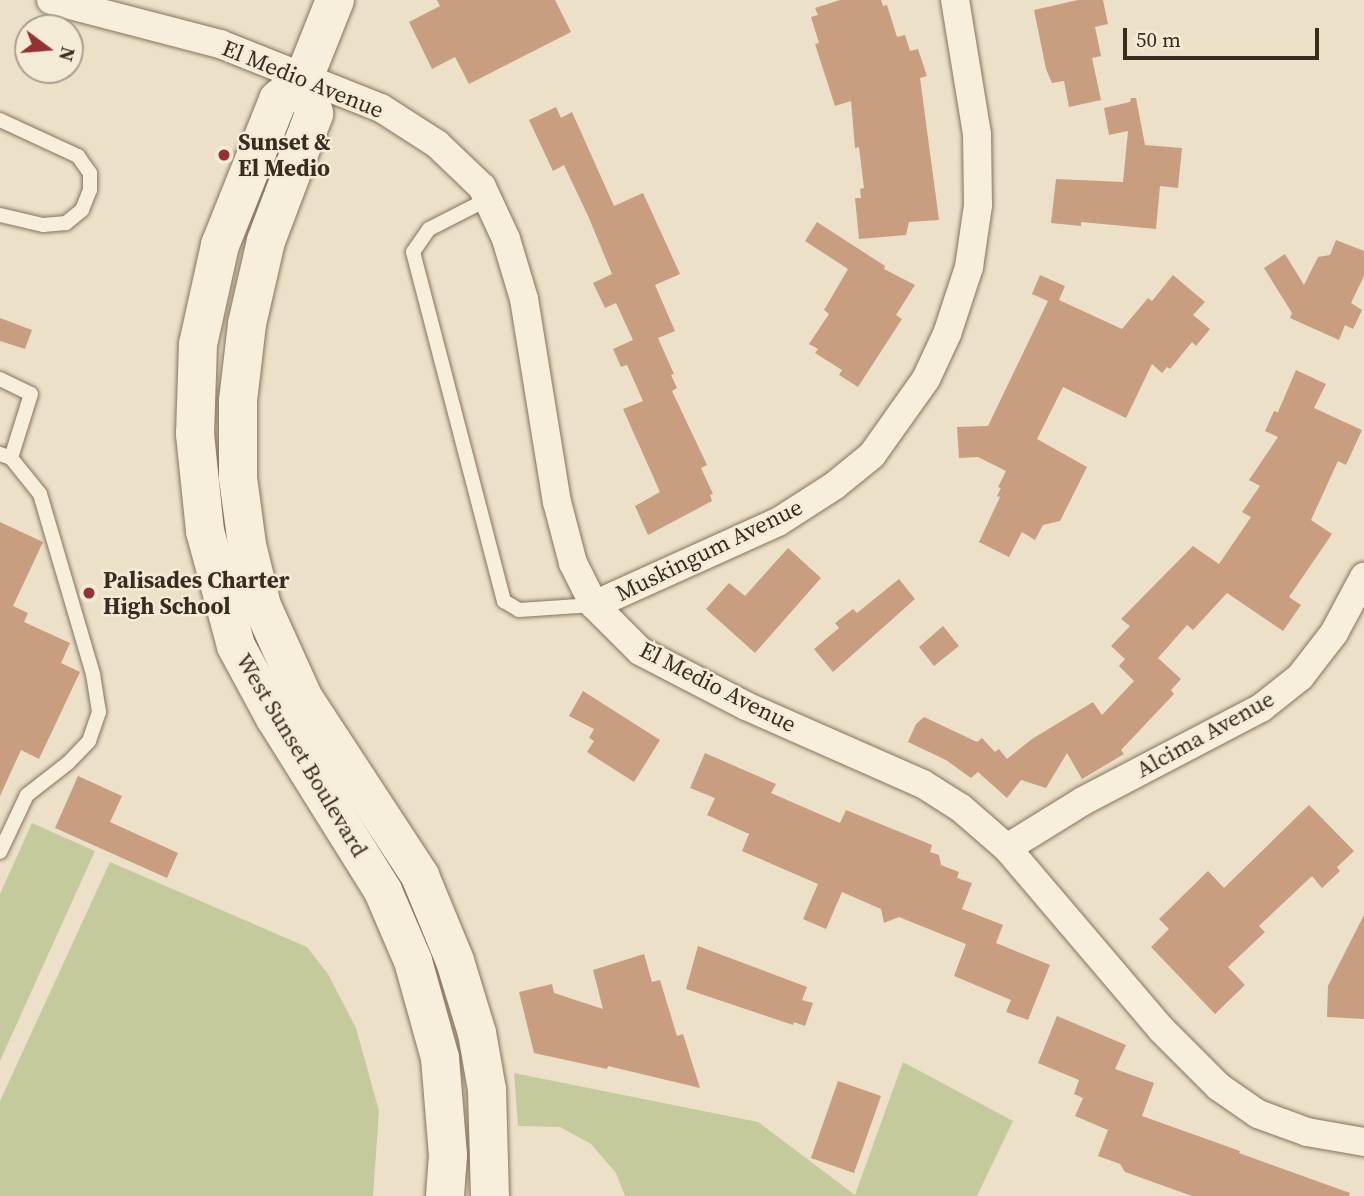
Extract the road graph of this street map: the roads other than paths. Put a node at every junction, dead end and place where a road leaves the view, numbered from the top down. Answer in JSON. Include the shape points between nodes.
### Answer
{"nodes":[{"id":1,"x":51,"y":0,"type":"edge"},
{"id":2,"x":335,"y":0,"type":"edge"},
{"id":3,"x":955,"y":0,"type":"edge"},
{"id":4,"x":304,"y":78,"type":"junction"},
{"id":5,"x":0,"y":120,"type":"edge"},
{"id":6,"x":488,"y":199,"type":"junction"},
{"id":7,"x":0,"y":215,"type":"edge"},
{"id":8,"x":0,"y":379,"type":"edge"},
{"id":9,"x":5,"y":456,"type":"edge"},
{"id":10,"x":1364,"y":578,"type":"edge"},
{"id":11,"x":594,"y":605,"type":"junction"},
{"id":12,"x":1007,"y":848,"type":"junction"},
{"id":13,"x":0,"y":852,"type":"edge"},
{"id":14,"x":1364,"y":1142,"type":"edge"},
{"id":15,"x":445,"y":1196,"type":"edge"},
{"id":16,"x":490,"y":1196,"type":"edge"}],
"edges":[{"from":1,"to":4,"type":"street","name":"El Medio Avenue","via":[[220,44]]},
{"from":2,"to":4,"type":"main road","name":"West Sunset Boulevard"},
{"from":3,"to":11,"type":"street","name":"Muskingum Avenue","via":[[977,134],[978,205],[969,267],[926,379],[872,455],[834,485],[778,522]]},
{"from":4,"to":6,"type":"street","name":"El Medio Avenue","via":[[381,108],[437,144],[482,187]]},
{"from":4,"to":15,"type":"main road","name":"West Sunset Boulevard","via":[[278,100],[217,258],[198,344],[195,434],[205,531],[236,646],[275,719],[383,891],[413,961],[440,1058],[448,1155]]},
{"from":4,"to":16,"type":"main road","name":"West Sunset Boulevard","via":[[314,114],[266,241],[247,324],[237,401],[238,478],[247,545],[262,606],[303,697],[419,876],[455,961],[477,1032],[487,1090]]},
{"from":5,"to":7,"type":"lane","via":[[78,156],[90,173],[90,190],[82,210],[66,223],[43,225]]},
{"from":6,"to":11,"type":"street","name":"El Medio Avenue","via":[[524,299],[557,502],[573,563]]},
{"from":6,"to":11,"type":"lane","via":[[429,229],[413,252],[504,601],[519,610]]},
{"from":8,"to":9,"type":"lane","via":[[31,394]]},
{"from":9,"to":13,"type":"lane","via":[[40,494],[93,674],[99,712],[89,741],[27,794]]},
{"from":10,"to":12,"type":"street","name":"Alcima Avenue","via":[[1334,632],[1300,677],[1261,708],[1083,801]]},
{"from":11,"to":12,"type":"street","name":"El Medio Avenue","via":[[640,651],[747,706],[923,784],[961,808]]},
{"from":12,"to":14,"type":"street","name":"El Medio Avenue","via":[[1161,1029],[1219,1087],[1258,1114],[1307,1132]]}]}
